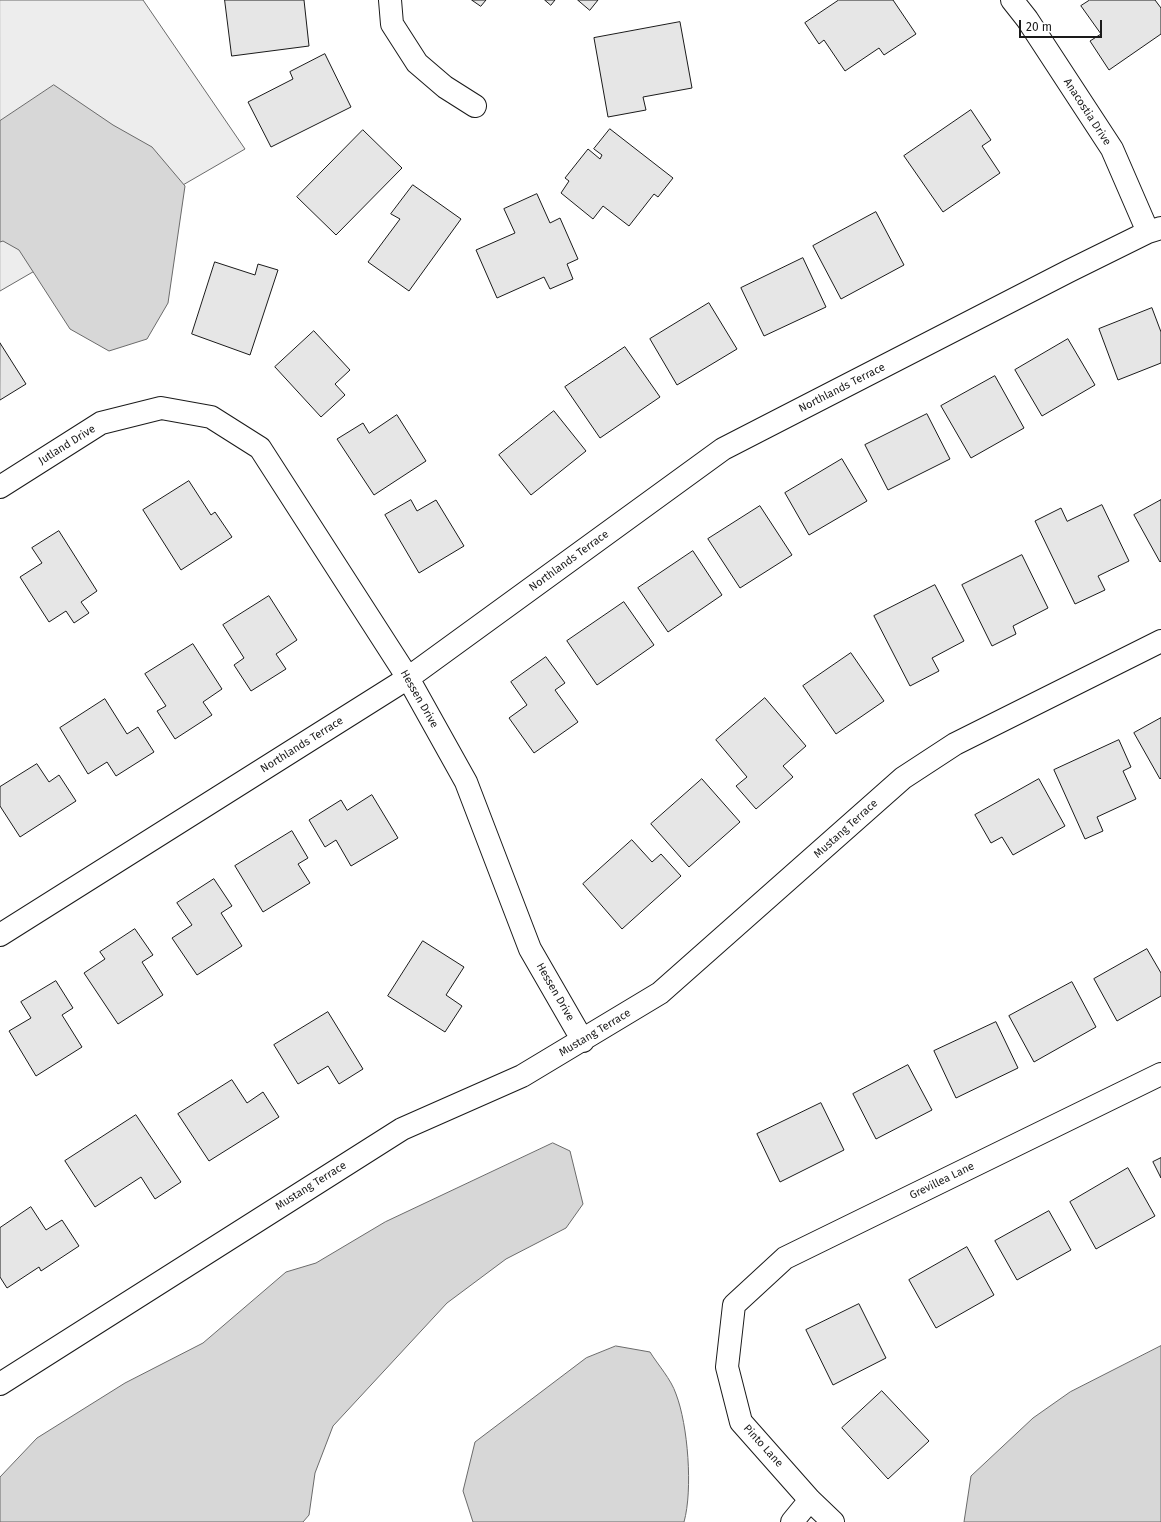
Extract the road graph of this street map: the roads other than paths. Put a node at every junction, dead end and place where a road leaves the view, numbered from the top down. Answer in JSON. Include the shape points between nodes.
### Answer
{"nodes":[{"id":1,"x":390,"y":0,"type":"edge"},
{"id":2,"x":1012,"y":0,"type":"edge"},
{"id":3,"x":475,"y":106,"type":"dead end"},
{"id":4,"x":1155,"y":230,"type":"edge"},
{"id":5,"x":187,"y":412,"type":"joint"},
{"id":6,"x":0,"y":487,"type":"edge"},
{"id":7,"x":1161,"y":642,"type":"edge"},
{"id":8,"x":408,"y":678,"type":"junction"},
{"id":9,"x":0,"y":935,"type":"edge"},
{"id":10,"x":583,"y":1041,"type":"junction"},
{"id":11,"x":1161,"y":1074,"type":"edge"},
{"id":12,"x":734,"y":1305,"type":"joint"},
{"id":13,"x":0,"y":1384,"type":"edge"},
{"id":14,"x":810,"y":1500,"type":"junction"},
{"id":15,"x":792,"y":1522,"type":"edge"},
{"id":16,"x":833,"y":1522,"type":"edge"}],
"edges":[{"from":1,"to":3,"type":"street","via":[[392,24],[417,63],[445,87]]},
{"from":2,"to":4,"type":"street","name":"Anacostia Drive","via":[[1112,149]]},
{"from":4,"to":8,"type":"street","name":"Northlands Terrace","via":[[1069,270],[724,448]]},
{"from":5,"to":6,"type":"street","name":"Jutland Drive","via":[[161,408],[101,423]]},
{"from":5,"to":8,"type":"street","name":"Hessen Drive","via":[[211,417],[260,448]]},
{"from":7,"to":10,"type":"street","name":"Mustang Terrace","via":[[955,744],[903,778],[660,992]]},
{"from":8,"to":9,"type":"street","name":"Northlands Terrace"},
{"from":8,"to":10,"type":"street","name":"Hessen Drive","via":[[466,782],[530,949]]},
{"from":10,"to":13,"type":"street","name":"Mustang Terrace","via":[[522,1076],[402,1129]]},
{"from":11,"to":12,"type":"street","name":"Grevillea Lane","via":[[785,1258]]},
{"from":12,"to":14,"type":"street","name":"Pinto Lane","via":[[727,1367],[741,1422]]},
{"from":14,"to":15,"type":"street"},
{"from":14,"to":16,"type":"street","name":"Pinto Lane"}]}
